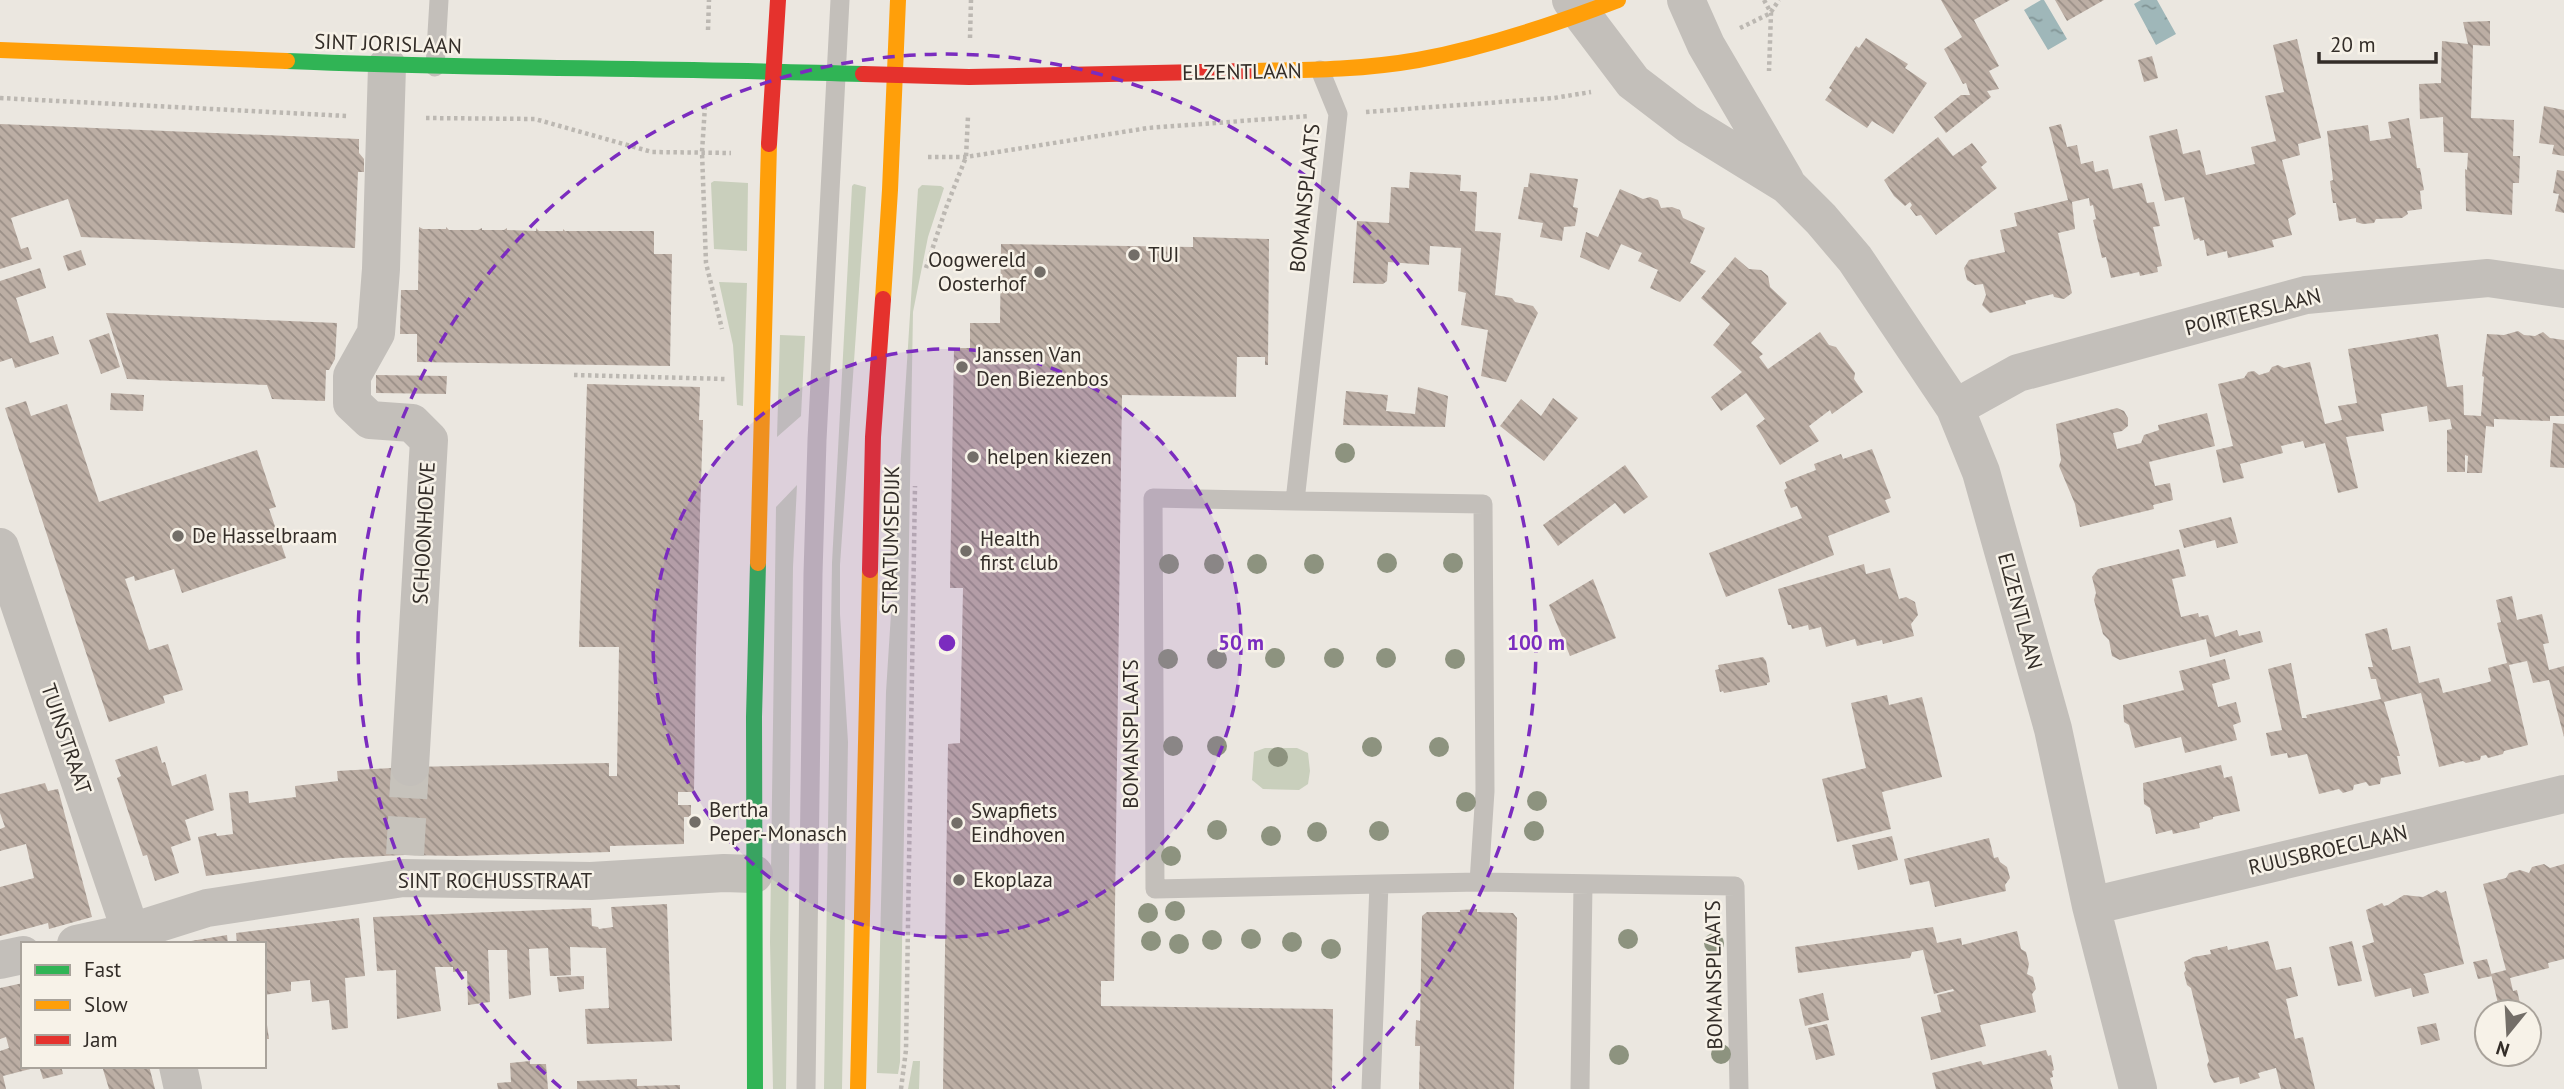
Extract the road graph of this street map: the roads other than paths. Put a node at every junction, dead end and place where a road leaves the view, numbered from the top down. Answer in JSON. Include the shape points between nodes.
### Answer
{"nodes":[{"id":1,"x":439,"y":0,"type":"edge"},
{"id":2,"x":778,"y":0,"type":"edge"},
{"id":3,"x":840,"y":0,"type":"edge"},
{"id":4,"x":898,"y":0,"type":"edge"},
{"id":5,"x":1618,"y":0,"type":"edge"},
{"id":6,"x":1686,"y":0,"type":"edge"},
{"id":7,"x":1577,"y":8,"type":"edge"},
{"id":8,"x":0,"y":50,"type":"edge"},
{"id":9,"x":387,"y":66,"type":"junction"},
{"id":10,"x":435,"y":67,"type":"junction"},
{"id":11,"x":775,"y":70,"type":"junction"},
{"id":12,"x":1320,"y":70,"type":"junction"},
{"id":13,"x":837,"y":73,"type":"junction"},
{"id":14,"x":895,"y":75,"type":"junction"},
{"id":15,"x":1787,"y":185,"type":"junction"},
{"id":16,"x":2564,"y":289,"type":"edge"},
{"id":17,"x":1955,"y":408,"type":"junction"},
{"id":18,"x":1295,"y":501,"type":"junction"},
{"id":19,"x":0,"y":547,"type":"edge"},
{"id":20,"x":410,"y":767,"type":"tunnel mouth"},
{"id":21,"x":2564,"y":794,"type":"edge"},
{"id":22,"x":754,"y":874,"type":"junction"},
{"id":23,"x":1479,"y":882,"type":"junction"},
{"id":24,"x":1379,"y":884,"type":"junction"},
{"id":25,"x":1583,"y":884,"type":"junction"},
{"id":26,"x":2091,"y":906,"type":"junction"},
{"id":27,"x":133,"y":938,"type":"edge"},
{"id":28,"x":95,"y":942,"type":"edge"},
{"id":29,"x":21,"y":955,"type":"edge"},
{"id":30,"x":0,"y":960,"type":"edge"},
{"id":31,"x":178,"y":1068,"type":"edge"},
{"id":32,"x":183,"y":1089,"type":"edge"},
{"id":33,"x":755,"y":1089,"type":"edge"},
{"id":34,"x":806,"y":1089,"type":"edge"},
{"id":35,"x":858,"y":1089,"type":"edge"},
{"id":36,"x":1371,"y":1089,"type":"edge"},
{"id":37,"x":1580,"y":1089,"type":"edge"},
{"id":38,"x":1740,"y":1089,"type":"edge"},
{"id":39,"x":2138,"y":1089,"type":"edge"}],
"edges":[{"from":1,"to":10,"type":"lane"},
{"from":2,"to":11,"type":"street"},
{"from":3,"to":13,"type":"lane"},
{"from":4,"to":14,"type":"street","name":"STRATUMSEDIJK"},
{"from":5,"to":7,"type":"street"},
{"from":6,"to":15,"type":"street","name":"ELZENTLAAN","via":[[1706,45]]},
{"from":7,"to":12,"type":"street","name":"ELZENTLAAN","via":[[1542,29],[1417,60]]},
{"from":7,"to":15,"type":"street","name":"ELZENTLAAN","via":[[1633,82],[1688,124]]},
{"from":8,"to":9,"type":"street","name":"SINT JORISLAAN"},
{"from":9,"to":10,"type":"street","name":"SINT JORISLAAN"},
{"from":9,"to":20,"type":"street","name":"SCHOONHOEVE","via":[[376,333],[352,376],[352,403],[370,420],[412,423],[429,440]]},
{"from":10,"to":11,"type":"street","name":"SINT JORISLAAN"},
{"from":11,"to":13,"type":"street","name":"SINT JORISLAAN"},
{"from":11,"to":22,"type":"street","via":[[762,383]]},
{"from":12,"to":14,"type":"street","name":"ELZENTLAAN"},
{"from":12,"to":18,"type":"lane","name":"BOMANSPLAATS","via":[[1338,114]]},
{"from":13,"to":14,"type":"street","name":"ELZENTLAAN"},
{"from":13,"to":34,"type":"lane","via":[[813,561]]},
{"from":14,"to":35,"type":"street","name":"STRATUMSEDIJK","via":[[873,437]]},
{"from":15,"to":17,"type":"street","name":"ELZENTLAAN","via":[[1855,259]]},
{"from":16,"to":17,"type":"street","name":"POIRTERSLAAN","via":[[2488,278],[2306,295],[2018,373]]},
{"from":17,"to":26,"type":"street","name":"ELZENTLAAN","via":[[1981,472],[2046,704]]},
{"from":18,"to":23,"type":"lane","name":"BOMANSPLAATS","via":[[1483,504],[1485,792]]},
{"from":18,"to":24,"type":"lane","name":"BOMANSPLAATS","via":[[1153,498],[1156,889]]},
{"from":19,"to":27,"type":"street","name":"TUINSTRAAT"},
{"from":21,"to":26,"type":"street","name":"RUUSBROECLAAN"},
{"from":22,"to":27,"type":"street","name":"SINT ROCHUSSTRAAT","via":[[591,881],[404,866],[207,908]]},
{"from":22,"to":33,"type":"street"},
{"from":23,"to":24,"type":"lane","name":"BOMANSPLAATS"},
{"from":23,"to":25,"type":"lane","name":"BOMANSPLAATS"},
{"from":24,"to":36,"type":"lane"},
{"from":25,"to":37,"type":"lane"},
{"from":25,"to":38,"type":"lane","name":"BOMANSPLAATS","via":[[1735,886]]},
{"from":26,"to":39,"type":"street","name":"ELZENTLAAN"},
{"from":27,"to":28,"type":"street","name":"SINT ROCHUSSTRAAT"},
{"from":29,"to":30,"type":"street"},
{"from":31,"to":32,"type":"street"}]}
